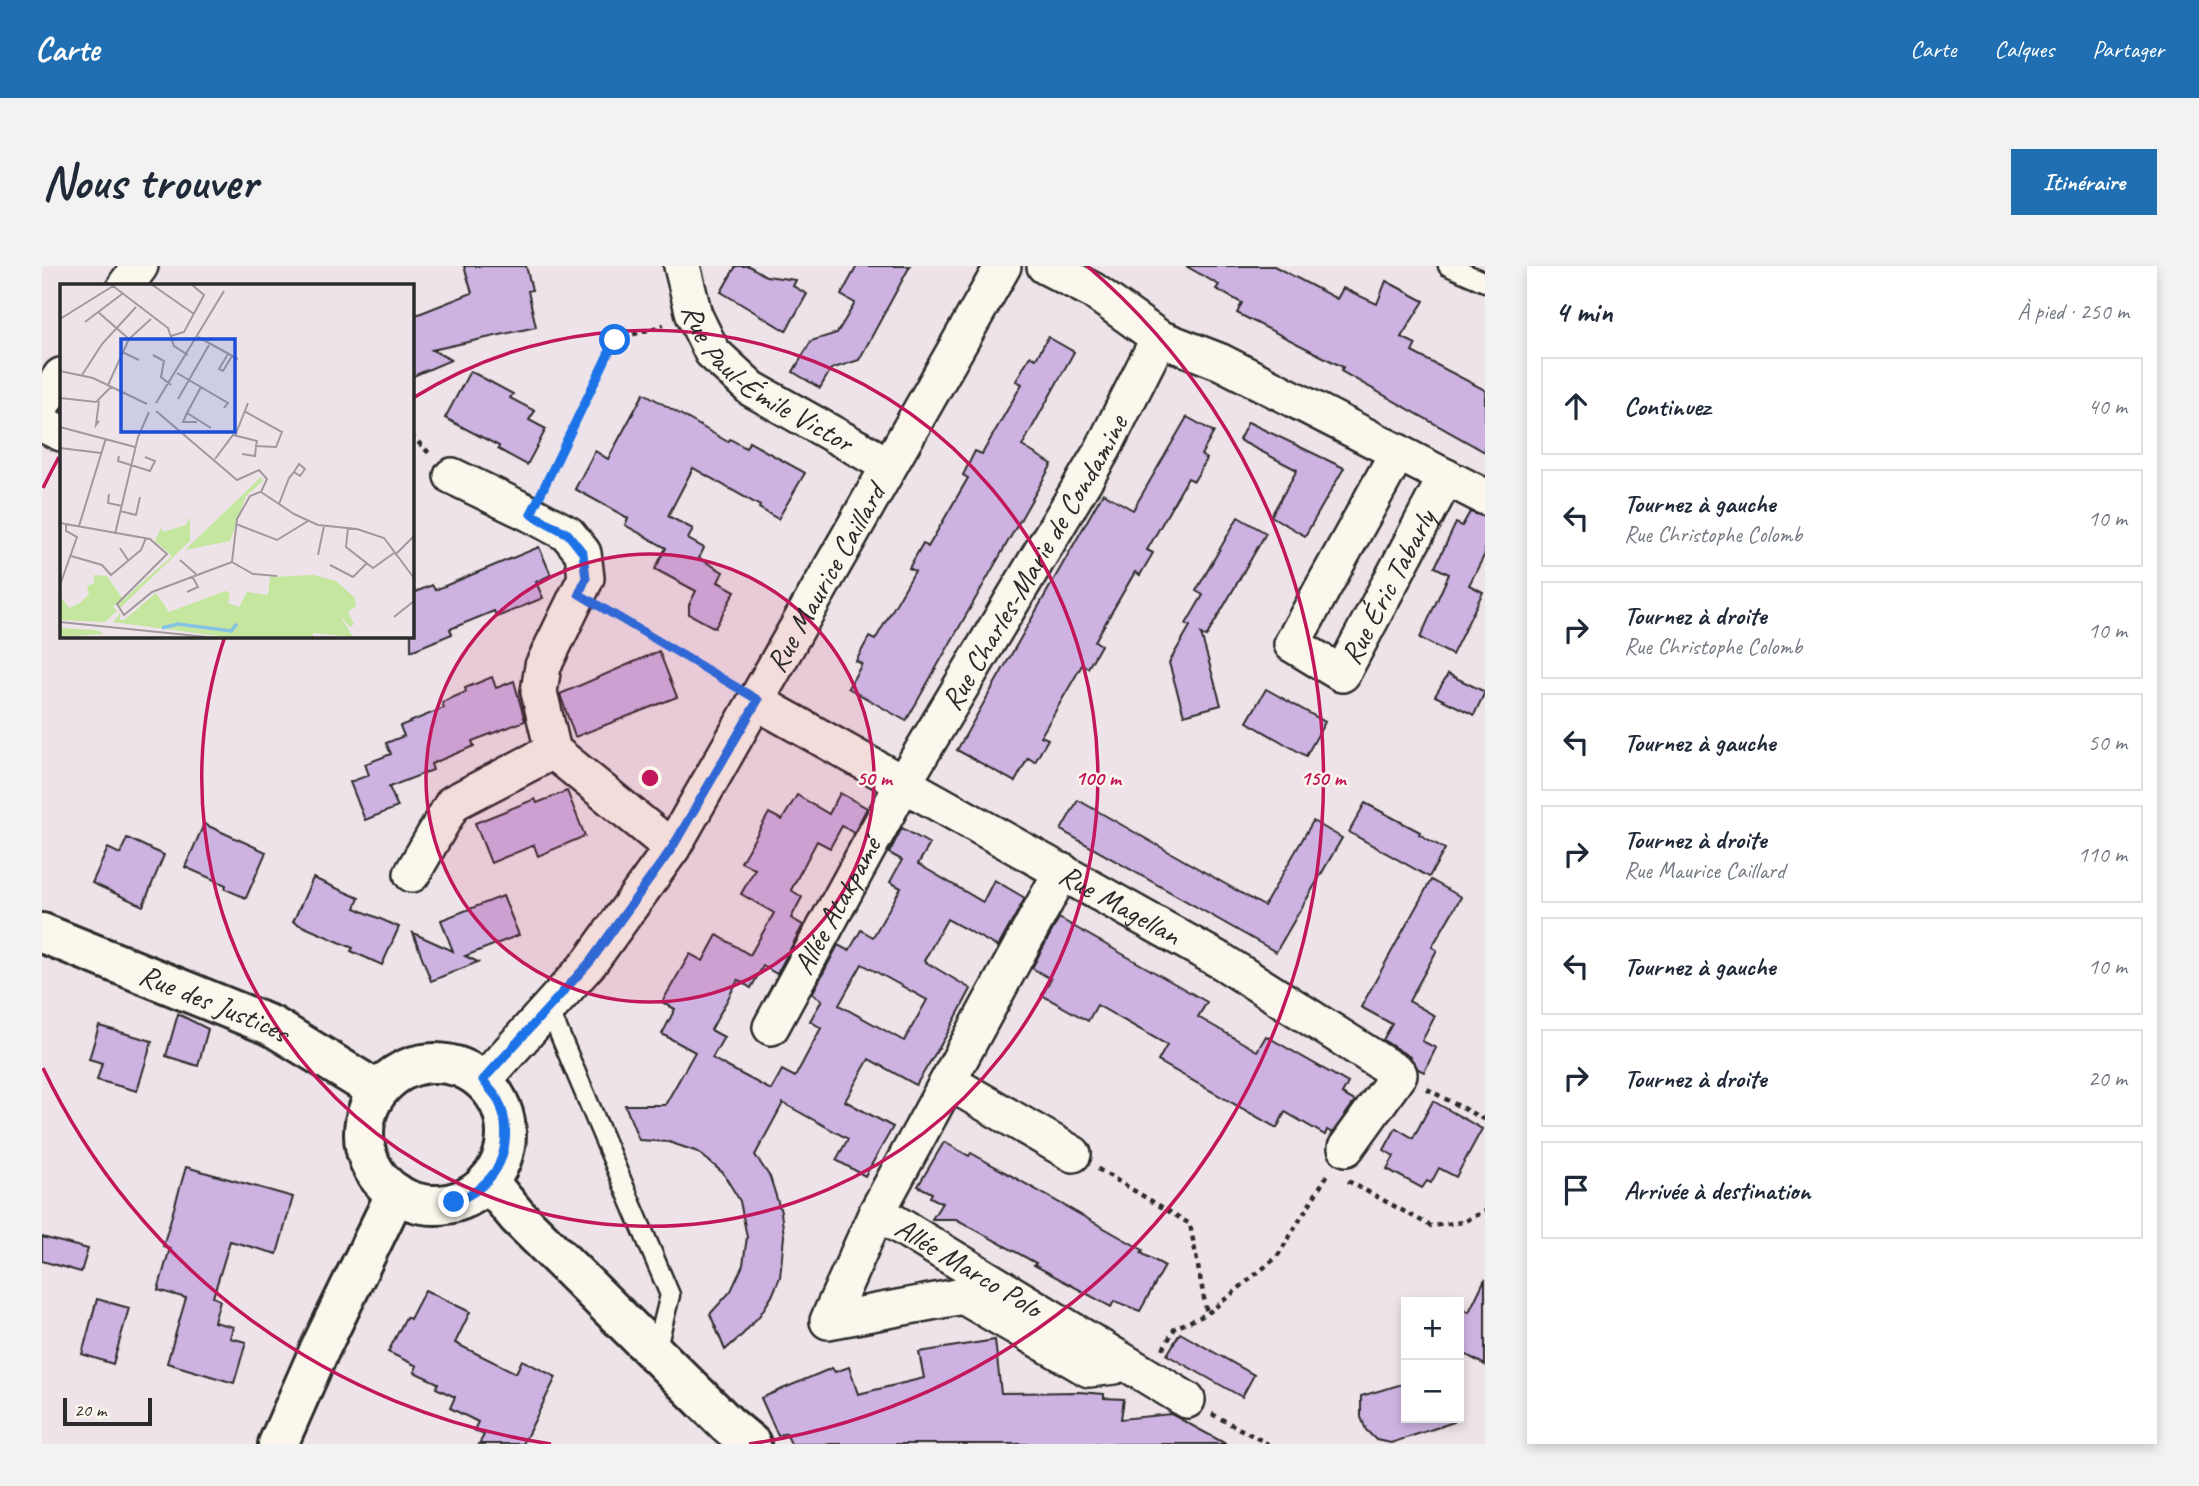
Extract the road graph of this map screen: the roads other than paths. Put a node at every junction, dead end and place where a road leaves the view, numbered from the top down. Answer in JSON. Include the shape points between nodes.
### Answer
{"nodes":[{"id":1,"x":140,"y":266,"type":"edge"},
{"id":2,"x":682,"y":266,"type":"edge"},
{"id":3,"x":1003,"y":266,"type":"edge"},
{"id":4,"x":1045,"y":266,"type":"edge"},
{"id":5,"x":1448,"y":266,"type":"edge"},
{"id":6,"x":1485,"y":282,"type":"edge"},
{"id":7,"x":127,"y":284,"type":"edge"},
{"id":8,"x":1159,"y":338,"type":"junction"},
{"id":9,"x":60,"y":377,"type":"edge"},
{"id":10,"x":42,"y":404,"type":"edge"},
{"id":11,"x":42,"y":424,"type":"edge"},
{"id":12,"x":60,"y":433,"type":"edge"},
{"id":13,"x":1398,"y":452,"type":"junction"},
{"id":14,"x":888,"y":465,"type":"junction"},
{"id":15,"x":452,"y":477,"type":"dead end"},
{"id":16,"x":1446,"y":477,"type":"junction"},
{"id":17,"x":1485,"y":497,"type":"edge"},
{"id":18,"x":758,"y":700,"type":"junction"},
{"id":19,"x":553,"y":751,"type":"junction"},
{"id":20,"x":904,"y":782,"type":"junction"},
{"id":21,"x":672,"y":848,"type":"junction"},
{"id":22,"x":1062,"y":871,"type":"junction"},
{"id":23,"x":412,"y":874,"type":"dead end"},
{"id":24,"x":42,"y":933,"type":"edge"},
{"id":25,"x":547,"y":1009,"type":"junction"},
{"id":26,"x":771,"y":1027,"type":"dead end"},
{"id":27,"x":483,"y":1080,"type":"junction"},
{"id":28,"x":949,"y":1082,"type":"junction"},
{"id":29,"x":378,"y":1091,"type":"junction"},
{"id":30,"x":1346,"y":1148,"type":"road end"},
{"id":31,"x":1073,"y":1154,"type":"road end"},
{"id":32,"x":488,"y":1181,"type":"junction"},
{"id":33,"x":396,"y":1193,"type":"junction"},
{"id":34,"x":877,"y":1212,"type":"junction"},
{"id":35,"x":656,"y":1351,"type":"junction"},
{"id":36,"x":1138,"y":1370,"type":"junction"},
{"id":37,"x":1187,"y":1400,"type":"road end"},
{"id":38,"x":278,"y":1444,"type":"edge"},
{"id":39,"x":751,"y":1444,"type":"edge"}],
"edges":[{"from":1,"to":7,"type":"street"},
{"from":2,"to":14,"type":"street","name":"Rue Paul-Émile Victor","via":[[694,315],[712,352],[752,389]]},
{"from":3,"to":14,"type":"street","name":"Rue Maurice Caillard"},
{"from":4,"to":8,"type":"street","name":"Rue Éric Tabarly","via":[[1092,290]]},
{"from":5,"to":6,"type":"lane"},
{"from":8,"to":13,"type":"street","name":"Rue Éric Tabarly","via":[[1221,362]]},
{"from":8,"to":20,"type":"street","name":"Rue Charles-Marie de Condamine","via":[[1103,449]]},
{"from":9,"to":10,"type":"street"},
{"from":11,"to":12,"type":"street"},
{"from":13,"to":16,"type":"street","name":"Rue Éric Tabarly"},
{"from":13,"to":16,"type":"street","name":"Rue Éric Tabarly","via":[[1292,645],[1342,674]]},
{"from":14,"to":18,"type":"street","name":"Rue Maurice Caillard"},
{"from":15,"to":19,"type":"street","via":[[568,534],[583,553],[586,578],[543,666],[539,692]]},
{"from":16,"to":17,"type":"street","name":"Rue Éric Tabarly"},
{"from":18,"to":20,"type":"street","name":"Rue Magellan"},
{"from":18,"to":21,"type":"street","name":"Rue Maurice Caillard"},
{"from":19,"to":21,"type":"street"},
{"from":19,"to":23,"type":"street","via":[[453,803]]},
{"from":20,"to":22,"type":"street","name":"Rue Magellan"},
{"from":20,"to":26,"type":"street","name":"Allée Atakpamé"},
{"from":21,"to":25,"type":"street","name":"Rue Maurice Caillard","via":[[590,962]]},
{"from":22,"to":28,"type":"street","name":"Allée Marco Polo"},
{"from":22,"to":30,"type":"street","name":"Rue Magellan","via":[[1223,962],[1399,1074]]},
{"from":24,"to":29,"type":"street","name":"Rue des Justices","via":[[272,1026]]},
{"from":25,"to":27,"type":"street","name":"Rue Maurice Caillard"},
{"from":25,"to":35,"type":"lane","via":[[670,1295]]},
{"from":27,"to":29,"type":"street","via":[[463,1068],[440,1063],[416,1065],[395,1074]]},
{"from":27,"to":32,"type":"street","via":[[505,1118],[506,1141]]},
{"from":28,"to":31,"type":"street"},
{"from":28,"to":34,"type":"street","name":"Allée Marco Polo"},
{"from":29,"to":33,"type":"street","via":[[364,1134],[368,1157],[379,1177]]},
{"from":32,"to":33,"type":"street","via":[[473,1194],[435,1205]]},
{"from":32,"to":35,"type":"street","via":[[517,1216]]},
{"from":33,"to":38,"type":"street"},
{"from":34,"to":36,"type":"street","name":"Allée Marco Polo"},
{"from":34,"to":36,"type":"street","via":[[828,1321],[963,1296],[1089,1369]]},
{"from":35,"to":39,"type":"street"},
{"from":36,"to":37,"type":"street","name":"Allée Marco Polo"}]}
